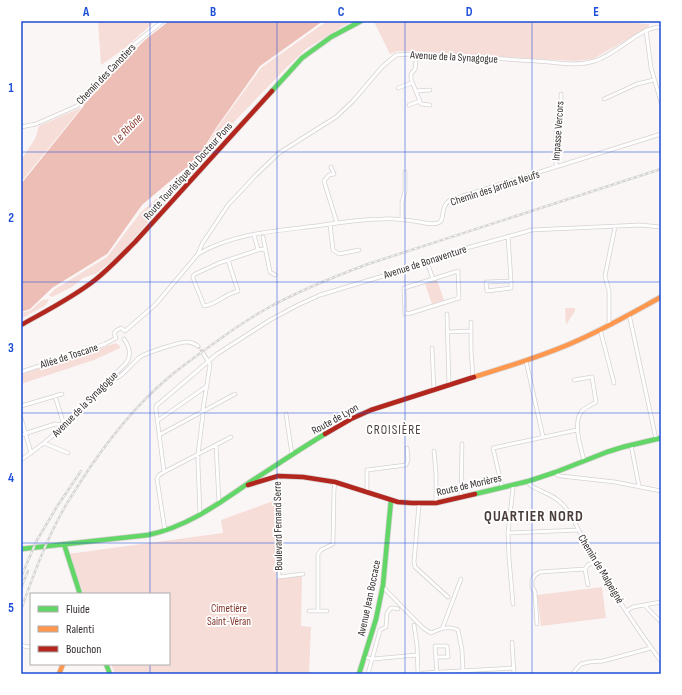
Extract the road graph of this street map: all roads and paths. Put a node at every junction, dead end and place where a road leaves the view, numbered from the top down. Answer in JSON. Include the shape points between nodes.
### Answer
{"nodes":[{"id":1,"x":163,"y":21,"type":"edge"},
{"id":2,"x":361,"y":21,"type":"edge"},
{"id":3,"x":661,"y":27,"type":"edge"},
{"id":4,"x":646,"y":30,"type":"junction"},
{"id":5,"x":416,"y":54,"type":"junction"},
{"id":6,"x":654,"y":80,"type":"junction"},
{"id":7,"x":412,"y":83,"type":"junction"},
{"id":8,"x":398,"y":88,"type":"dead end"},
{"id":9,"x":430,"y":90,"type":"dead end"},
{"id":10,"x":416,"y":91,"type":"junction"},
{"id":11,"x":561,"y":94,"type":"dead end"},
{"id":12,"x":604,"y":99,"type":"dead end"},
{"id":13,"x":420,"y":101,"type":"junction"},
{"id":14,"x":661,"y":102,"type":"edge"},
{"id":15,"x":409,"y":105,"type":"dead end"},
{"id":16,"x":430,"y":105,"type":"dead end"},
{"id":17,"x":21,"y":127,"type":"edge"},
{"id":18,"x":661,"y":134,"type":"edge"},
{"id":19,"x":331,"y":167,"type":"dead end"},
{"id":20,"x":556,"y":167,"type":"junction"},
{"id":21,"x":405,"y":172,"type":"dead end"},
{"id":22,"x":402,"y":220,"type":"junction"},
{"id":23,"x":337,"y":223,"type":"junction"},
{"id":24,"x":330,"y":224,"type":"junction"},
{"id":25,"x":615,"y":227,"type":"junction"},
{"id":26,"x":661,"y":228,"type":"edge"},
{"id":27,"x":254,"y":235,"type":"junction"},
{"id":28,"x":508,"y":236,"type":"junction"},
{"id":29,"x":263,"y":237,"type":"dead end"},
{"id":30,"x":258,"y":250,"type":"junction"},
{"id":31,"x":266,"y":250,"type":"junction"},
{"id":32,"x":359,"y":250,"type":"dead end"},
{"id":33,"x":198,"y":254,"type":"junction"},
{"id":34,"x":228,"y":260,"type":"junction"},
{"id":35,"x":427,"y":262,"type":"junction"},
{"id":36,"x":275,"y":275,"type":"dead end"},
{"id":37,"x":433,"y":279,"type":"junction"},
{"id":38,"x":511,"y":281,"type":"junction"},
{"id":39,"x":661,"y":297,"type":"edge"},
{"id":40,"x":447,"y":314,"type":"dead end"},
{"id":41,"x":629,"y":314,"type":"junction"},
{"id":42,"x":471,"y":322,"type":"dead end"},
{"id":43,"x":21,"y":325,"type":"edge"},
{"id":44,"x":609,"y":325,"type":"junction"},
{"id":45,"x":600,"y":329,"type":"junction"},
{"id":46,"x":125,"y":331,"type":"junction"},
{"id":47,"x":470,"y":331,"type":"dead end"},
{"id":48,"x":448,"y":332,"type":"junction"},
{"id":49,"x":120,"y":339,"type":"junction"},
{"id":50,"x":198,"y":346,"type":"dead end"},
{"id":51,"x":432,"y":348,"type":"dead end"},
{"id":52,"x":203,"y":353,"type":"tunnel mouth"},
{"id":53,"x":208,"y":361,"type":"junction"},
{"id":54,"x":526,"y":361,"type":"junction"},
{"id":55,"x":21,"y":372,"type":"edge"},
{"id":56,"x":473,"y":378,"type":"junction"},
{"id":57,"x":111,"y":379,"type":"junction"},
{"id":58,"x":574,"y":380,"type":"dead end"},
{"id":59,"x":614,"y":383,"type":"dead end"},
{"id":60,"x":449,"y":385,"type":"junction"},
{"id":61,"x":207,"y":386,"type":"junction"},
{"id":62,"x":434,"y":390,"type":"junction"},
{"id":63,"x":62,"y":394,"type":"dead end"},
{"id":64,"x":234,"y":394,"type":"dead end"},
{"id":65,"x":55,"y":396,"type":"junction"},
{"id":66,"x":21,"y":406,"type":"edge"},
{"id":67,"x":203,"y":411,"type":"junction"},
{"id":68,"x":286,"y":414,"type":"dead end"},
{"id":69,"x":21,"y":418,"type":"edge"},
{"id":70,"x":157,"y":421,"type":"junction"},
{"id":71,"x":64,"y":425,"type":"junction"},
{"id":72,"x":577,"y":430,"type":"junction"},
{"id":73,"x":26,"y":434,"type":"junction"},
{"id":74,"x":21,"y":435,"type":"edge"},
{"id":75,"x":159,"y":435,"type":"junction"},
{"id":76,"x":231,"y":437,"type":"dead end"},
{"id":77,"x":543,"y":437,"type":"junction"},
{"id":78,"x":659,"y":439,"type":"edge"},
{"id":79,"x":44,"y":443,"type":"junction"},
{"id":80,"x":462,"y":444,"type":"dead end"},
{"id":81,"x":216,"y":445,"type":"junction"},
{"id":82,"x":631,"y":445,"type":"junction"},
{"id":83,"x":407,"y":448,"type":"dead end"},
{"id":84,"x":434,"y":451,"type":"dead end"},
{"id":85,"x":32,"y":453,"type":"junction"},
{"id":86,"x":68,"y":453,"type":"dead end"},
{"id":87,"x":198,"y":454,"type":"junction"},
{"id":88,"x":292,"y":455,"type":"junction"},
{"id":89,"x":21,"y":460,"type":"edge"},
{"id":90,"x":584,"y":461,"type":"junction"},
{"id":91,"x":271,"y":469,"type":"junction"},
{"id":92,"x":164,"y":472,"type":"junction"},
{"id":93,"x":556,"y":472,"type":"junction"},
{"id":94,"x":278,"y":476,"type":"junction"},
{"id":95,"x":528,"y":481,"type":"junction"},
{"id":96,"x":335,"y":482,"type":"junction"},
{"id":97,"x":512,"y":484,"type":"junction"},
{"id":98,"x":639,"y":486,"type":"junction"},
{"id":99,"x":243,"y":487,"type":"junction"},
{"id":100,"x":502,"y":487,"type":"junction"},
{"id":101,"x":661,"y":491,"type":"edge"},
{"id":102,"x":367,"y":492,"type":"junction"},
{"id":103,"x":461,"y":497,"type":"junction"},
{"id":104,"x":391,"y":500,"type":"junction"},
{"id":105,"x":219,"y":503,"type":"junction"},
{"id":106,"x":436,"y":503,"type":"junction"},
{"id":107,"x":419,"y":504,"type":"junction"},
{"id":108,"x":200,"y":514,"type":"junction"},
{"id":109,"x":578,"y":530,"type":"junction"},
{"id":110,"x":165,"y":531,"type":"junction"},
{"id":111,"x":508,"y":533,"type":"junction"},
{"id":112,"x":64,"y":544,"type":"junction"},
{"id":113,"x":21,"y":549,"type":"edge"},
{"id":114,"x":595,"y":561,"type":"junction"},
{"id":115,"x":585,"y":569,"type":"junction"},
{"id":116,"x":303,"y":574,"type":"dead end"},
{"id":117,"x":461,"y":579,"type":"dead end"},
{"id":118,"x":588,"y":585,"type":"dead end"},
{"id":119,"x":382,"y":586,"type":"junction"},
{"id":120,"x":80,"y":593,"type":"edge"},
{"id":121,"x":448,"y":597,"type":"dead end"},
{"id":122,"x":661,"y":602,"type":"edge"},
{"id":123,"x":513,"y":604,"type":"dead end"},
{"id":124,"x":645,"y":605,"type":"junction"},
{"id":125,"x":398,"y":609,"type":"dead end"},
{"id":126,"x":309,"y":611,"type":"dead end"},
{"id":127,"x":318,"y":611,"type":"junction"},
{"id":128,"x":327,"y":611,"type":"dead end"},
{"id":129,"x":626,"y":611,"type":"junction"},
{"id":130,"x":661,"y":622,"type":"edge"},
{"id":131,"x":537,"y":624,"type":"dead end"},
{"id":132,"x":414,"y":625,"type":"dead end"},
{"id":133,"x":442,"y":629,"type":"junction"},
{"id":134,"x":512,"y":642,"type":"dead end"},
{"id":135,"x":651,"y":648,"type":"junction"},
{"id":136,"x":417,"y":655,"type":"junction"},
{"id":137,"x":364,"y":657,"type":"junction"},
{"id":138,"x":436,"y":657,"type":"junction"},
{"id":139,"x":373,"y":659,"type":"junction"},
{"id":140,"x":661,"y":661,"type":"edge"},
{"id":141,"x":514,"y":668,"type":"junction"},
{"id":142,"x":498,"y":669,"type":"junction"},
{"id":143,"x":463,"y":671,"type":"junction"},
{"id":144,"x":424,"y":673,"type":"edge"},
{"id":145,"x":437,"y":673,"type":"edge"},
{"id":146,"x":359,"y":674,"type":"edge"},
{"id":147,"x":368,"y":674,"type":"edge"},
{"id":148,"x":418,"y":674,"type":"edge"},
{"id":149,"x":498,"y":674,"type":"edge"},
{"id":150,"x":514,"y":674,"type":"edge"},
{"id":151,"x":572,"y":674,"type":"edge"}],
"edges":[{"from":1,"to":17,"type":"street","name":"Chemin des Canotiers","via":[[133,45],[78,106],[36,124]]},
{"from":2,"to":43,"type":"main road","name":"Route Touristique du Docteur Pons","via":[[331,37],[302,58],[105,272],[68,298]]},
{"from":3,"to":4,"type":"street","name":"Avenue de la Synagogue"},
{"from":4,"to":5,"type":"street","name":"Avenue de la Synagogue","via":[[612,53],[594,61],[574,64]]},
{"from":4,"to":6,"type":"street"},
{"from":5,"to":7,"type":"street","via":[[416,69],[411,74]]},
{"from":5,"to":33,"type":"street","name":"Avenue de la Synagogue","via":[[396,55],[336,117],[279,152],[228,205]]},
{"from":6,"to":12,"type":"street","via":[[637,84]]},
{"from":6,"to":14,"type":"street"},
{"from":7,"to":8,"type":"street"},
{"from":7,"to":10,"type":"street"},
{"from":9,"to":10,"type":"street"},
{"from":10,"to":13,"type":"street"},
{"from":11,"to":20,"type":"street","name":"Impasse Vercors","via":[[561,121],[556,132]]},
{"from":13,"to":15,"type":"street"},
{"from":13,"to":16,"type":"street","via":[[421,104]]},
{"from":18,"to":20,"type":"street","name":"Chemin des Jardins Neufs"},
{"from":19,"to":23,"type":"street","via":[[334,174],[324,180]]},
{"from":20,"to":22,"type":"street","name":"Chemin des Jardins Neufs","via":[[450,200],[443,208],[439,223]]},
{"from":21,"to":22,"type":"street"},
{"from":22,"to":23,"type":"street","name":"Chemin des Jardins Neufs"},
{"from":23,"to":24,"type":"street","name":"Chemin des Jardins Neufs"},
{"from":24,"to":27,"type":"street","name":"Chemin des Jardins Neufs"},
{"from":24,"to":32,"type":"street","via":[[333,250],[339,254]]},
{"from":25,"to":26,"type":"street","name":"Avenue de Bonaventure","via":[[640,225]]},
{"from":25,"to":28,"type":"street","name":"Avenue de Bonaventure","via":[[531,230]]},
{"from":25,"to":44,"type":"street","via":[[605,276],[609,291]]},
{"from":27,"to":30,"type":"street"},
{"from":27,"to":33,"type":"street","name":"Chemin des Jardins Neufs","via":[[222,242]]},
{"from":28,"to":35,"type":"street","name":"Avenue de Bonaventure"},
{"from":28,"to":38,"type":"street"},
{"from":29,"to":31,"type":"street"},
{"from":30,"to":31,"type":"street"},
{"from":30,"to":34,"type":"street"},
{"from":31,"to":36,"type":"street","via":[[270,272]]},
{"from":33,"to":46,"type":"street","name":"Avenue de la Synagogue","via":[[156,304]]},
{"from":34,"to":34,"type":"street","via":[[193,276],[203,305],[214,303],[238,291]]},
{"from":35,"to":37,"type":"street"},
{"from":35,"to":53,"type":"street","name":"Avenue de Bonaventure","via":[[320,295],[270,320]]},
{"from":37,"to":37,"type":"street","via":[[458,271],[459,298],[405,314],[404,288]]},
{"from":38,"to":38,"type":"street","via":[[486,282],[487,291],[511,288]]},
{"from":39,"to":41,"type":"main road","name":"Route de Lyon"},
{"from":40,"to":48,"type":"street"},
{"from":41,"to":44,"type":"main road","name":"Route de Lyon"},
{"from":41,"to":78,"type":"street"},
{"from":42,"to":56,"type":"street"},
{"from":44,"to":45,"type":"main road","name":"Route de Lyon"},
{"from":45,"to":54,"type":"main road","name":"Route de Lyon","via":[[566,347]]},
{"from":45,"to":59,"type":"street"},
{"from":46,"to":49,"type":"street","via":[[126,335]]},
{"from":46,"to":49,"type":"street","name":"Allée de Toscane","via":[[121,328],[114,333]]},
{"from":47,"to":48,"type":"street"},
{"from":48,"to":60,"type":"street"},
{"from":49,"to":55,"type":"street","name":"Allée de Toscane"},
{"from":49,"to":57,"type":"street","name":"Avenue de la Synagogue","via":[[129,349],[129,359]]},
{"from":50,"to":57,"type":"street","via":[[184,342],[147,354],[116,379]]},
{"from":51,"to":62,"type":"street"},
{"from":52,"to":53,"type":"street"},
{"from":53,"to":61,"type":"street","via":[[210,365]]},
{"from":53,"to":70,"type":"street","name":"Avenue de Bonaventure","via":[[156,406]]},
{"from":54,"to":56,"type":"main road","name":"Route de Lyon"},
{"from":54,"to":77,"type":"street"},
{"from":56,"to":60,"type":"main road","name":"Route de Lyon"},
{"from":57,"to":71,"type":"street","name":"Avenue de la Synagogue"},
{"from":58,"to":72,"type":"street","via":[[592,378],[596,402],[582,411]]},
{"from":60,"to":62,"type":"main road","name":"Route de Lyon"},
{"from":61,"to":67,"type":"street"},
{"from":61,"to":70,"type":"street"},
{"from":62,"to":88,"type":"main road","name":"Route de Lyon","via":[[357,416]]},
{"from":63,"to":65,"type":"street"},
{"from":64,"to":67,"type":"street"},
{"from":65,"to":66,"type":"street"},
{"from":65,"to":71,"type":"street"},
{"from":67,"to":75,"type":"street"},
{"from":67,"to":87,"type":"street"},
{"from":68,"to":88,"type":"street"},
{"from":69,"to":73,"type":"street"},
{"from":70,"to":75,"type":"street"},
{"from":71,"to":73,"type":"street","via":[[55,424]]},
{"from":71,"to":79,"type":"street","name":"Avenue de la Synagogue"},
{"from":72,"to":77,"type":"street"},
{"from":72,"to":90,"type":"street"},
{"from":73,"to":74,"type":"street"},
{"from":73,"to":85,"type":"street"},
{"from":75,"to":92,"type":"street"},
{"from":76,"to":81,"type":"street"},
{"from":77,"to":100,"type":"street","via":[[493,448]]},
{"from":78,"to":82,"type":"main road","name":"Route de Morières"},
{"from":79,"to":85,"type":"street","name":"Avenue de la Synagogue"},
{"from":79,"to":86,"type":"street"},
{"from":80,"to":103,"type":"street"},
{"from":81,"to":87,"type":"street"},
{"from":81,"to":105,"type":"street"},
{"from":82,"to":90,"type":"main road","name":"Route de Morières"},
{"from":82,"to":98,"type":"street"},
{"from":83,"to":102,"type":"street","via":[[406,464],[367,470]]},
{"from":84,"to":106,"type":"street"},
{"from":85,"to":89,"type":"street","name":"Avenue de la Synagogue"},
{"from":87,"to":92,"type":"street"},
{"from":87,"to":108,"type":"street"},
{"from":88,"to":91,"type":"main road","name":"Route de Lyon"},
{"from":90,"to":93,"type":"main road","name":"Route de Morières"},
{"from":91,"to":94,"type":"main road"},
{"from":91,"to":99,"type":"main road","name":"Route de Lyon"},
{"from":92,"to":110,"type":"street","via":[[157,479]]},
{"from":93,"to":95,"type":"main road","name":"Route de Morières"},
{"from":93,"to":98,"type":"street","via":[[561,476]]},
{"from":94,"to":96,"type":"main road","name":"Route de Morières"},
{"from":94,"to":99,"type":"main road","name":"Route de Morières"},
{"from":94,"to":116,"type":"street","name":"Boulevard Fernand Serre","via":[[279,577]]},
{"from":95,"to":97,"type":"main road","name":"Route de Morières"},
{"from":95,"to":109,"type":"street","name":"Chemin de Malpeigné","via":[[530,485],[560,501]]},
{"from":96,"to":102,"type":"main road","name":"Route de Morières"},
{"from":96,"to":127,"type":"street","via":[[333,544],[318,554]]},
{"from":97,"to":100,"type":"main road","name":"Route de Morières"},
{"from":97,"to":111,"type":"street"},
{"from":98,"to":101,"type":"street"},
{"from":99,"to":105,"type":"main road","name":"Route de Lyon"},
{"from":100,"to":103,"type":"main road","name":"Route de Morières"},
{"from":102,"to":104,"type":"main road","name":"Route de Morières"},
{"from":103,"to":106,"type":"main road","name":"Route de Morières"},
{"from":104,"to":107,"type":"main road","name":"Route de Morières"},
{"from":104,"to":119,"type":"main road","name":"Avenue Jean Boccace"},
{"from":105,"to":108,"type":"main road","name":"Route de Lyon"},
{"from":106,"to":107,"type":"main road","name":"Route de Morières"},
{"from":107,"to":121,"type":"street","via":[[415,567]]},
{"from":108,"to":110,"type":"main road","name":"Route de Lyon"},
{"from":109,"to":111,"type":"street"},
{"from":109,"to":114,"type":"street","name":"Chemin de Malpeigné"},
{"from":110,"to":112,"type":"main road","name":"Route de Lyon"},
{"from":111,"to":123,"type":"street"},
{"from":112,"to":113,"type":"main road","name":"Route de Lyon"},
{"from":112,"to":120,"type":"main road"},
{"from":114,"to":115,"type":"street"},
{"from":114,"to":129,"type":"street","name":"Chemin de Malpeigné"},
{"from":115,"to":118,"type":"street"},
{"from":115,"to":131,"type":"street","via":[[540,572],[535,575],[532,587]]},
{"from":117,"to":133,"type":"street"},
{"from":119,"to":133,"type":"street","via":[[423,628],[431,633]]},
{"from":119,"to":137,"type":"main road","name":"Avenue Jean Boccace"},
{"from":122,"to":124,"type":"street"},
{"from":124,"to":129,"type":"street"},
{"from":124,"to":130,"type":"street"},
{"from":125,"to":139,"type":"street","via":[[391,608],[387,613],[386,627],[380,630]]},
{"from":126,"to":127,"type":"street"},
{"from":127,"to":128,"type":"street"},
{"from":129,"to":135,"type":"street","name":"Chemin de Malpeigné"},
{"from":132,"to":136,"type":"street"},
{"from":133,"to":143,"type":"street","via":[[453,627],[458,630]]},
{"from":134,"to":141,"type":"street"},
{"from":135,"to":140,"type":"street","name":"Chemin de Malpeigné"},
{"from":135,"to":151,"type":"street","via":[[581,664]]},
{"from":136,"to":139,"type":"street"},
{"from":136,"to":148,"type":"street"},
{"from":137,"to":139,"type":"street"},
{"from":137,"to":146,"type":"main road","name":"Avenue Jean Boccace"},
{"from":138,"to":138,"type":"street","via":[[435,646],[448,646],[448,657]]},
{"from":138,"to":145,"type":"street"},
{"from":139,"to":147,"type":"street"},
{"from":141,"to":142,"type":"street"},
{"from":141,"to":150,"type":"street"},
{"from":142,"to":143,"type":"street"},
{"from":142,"to":149,"type":"street"},
{"from":143,"to":145,"type":"street"},
{"from":144,"to":145,"type":"street"}]}
